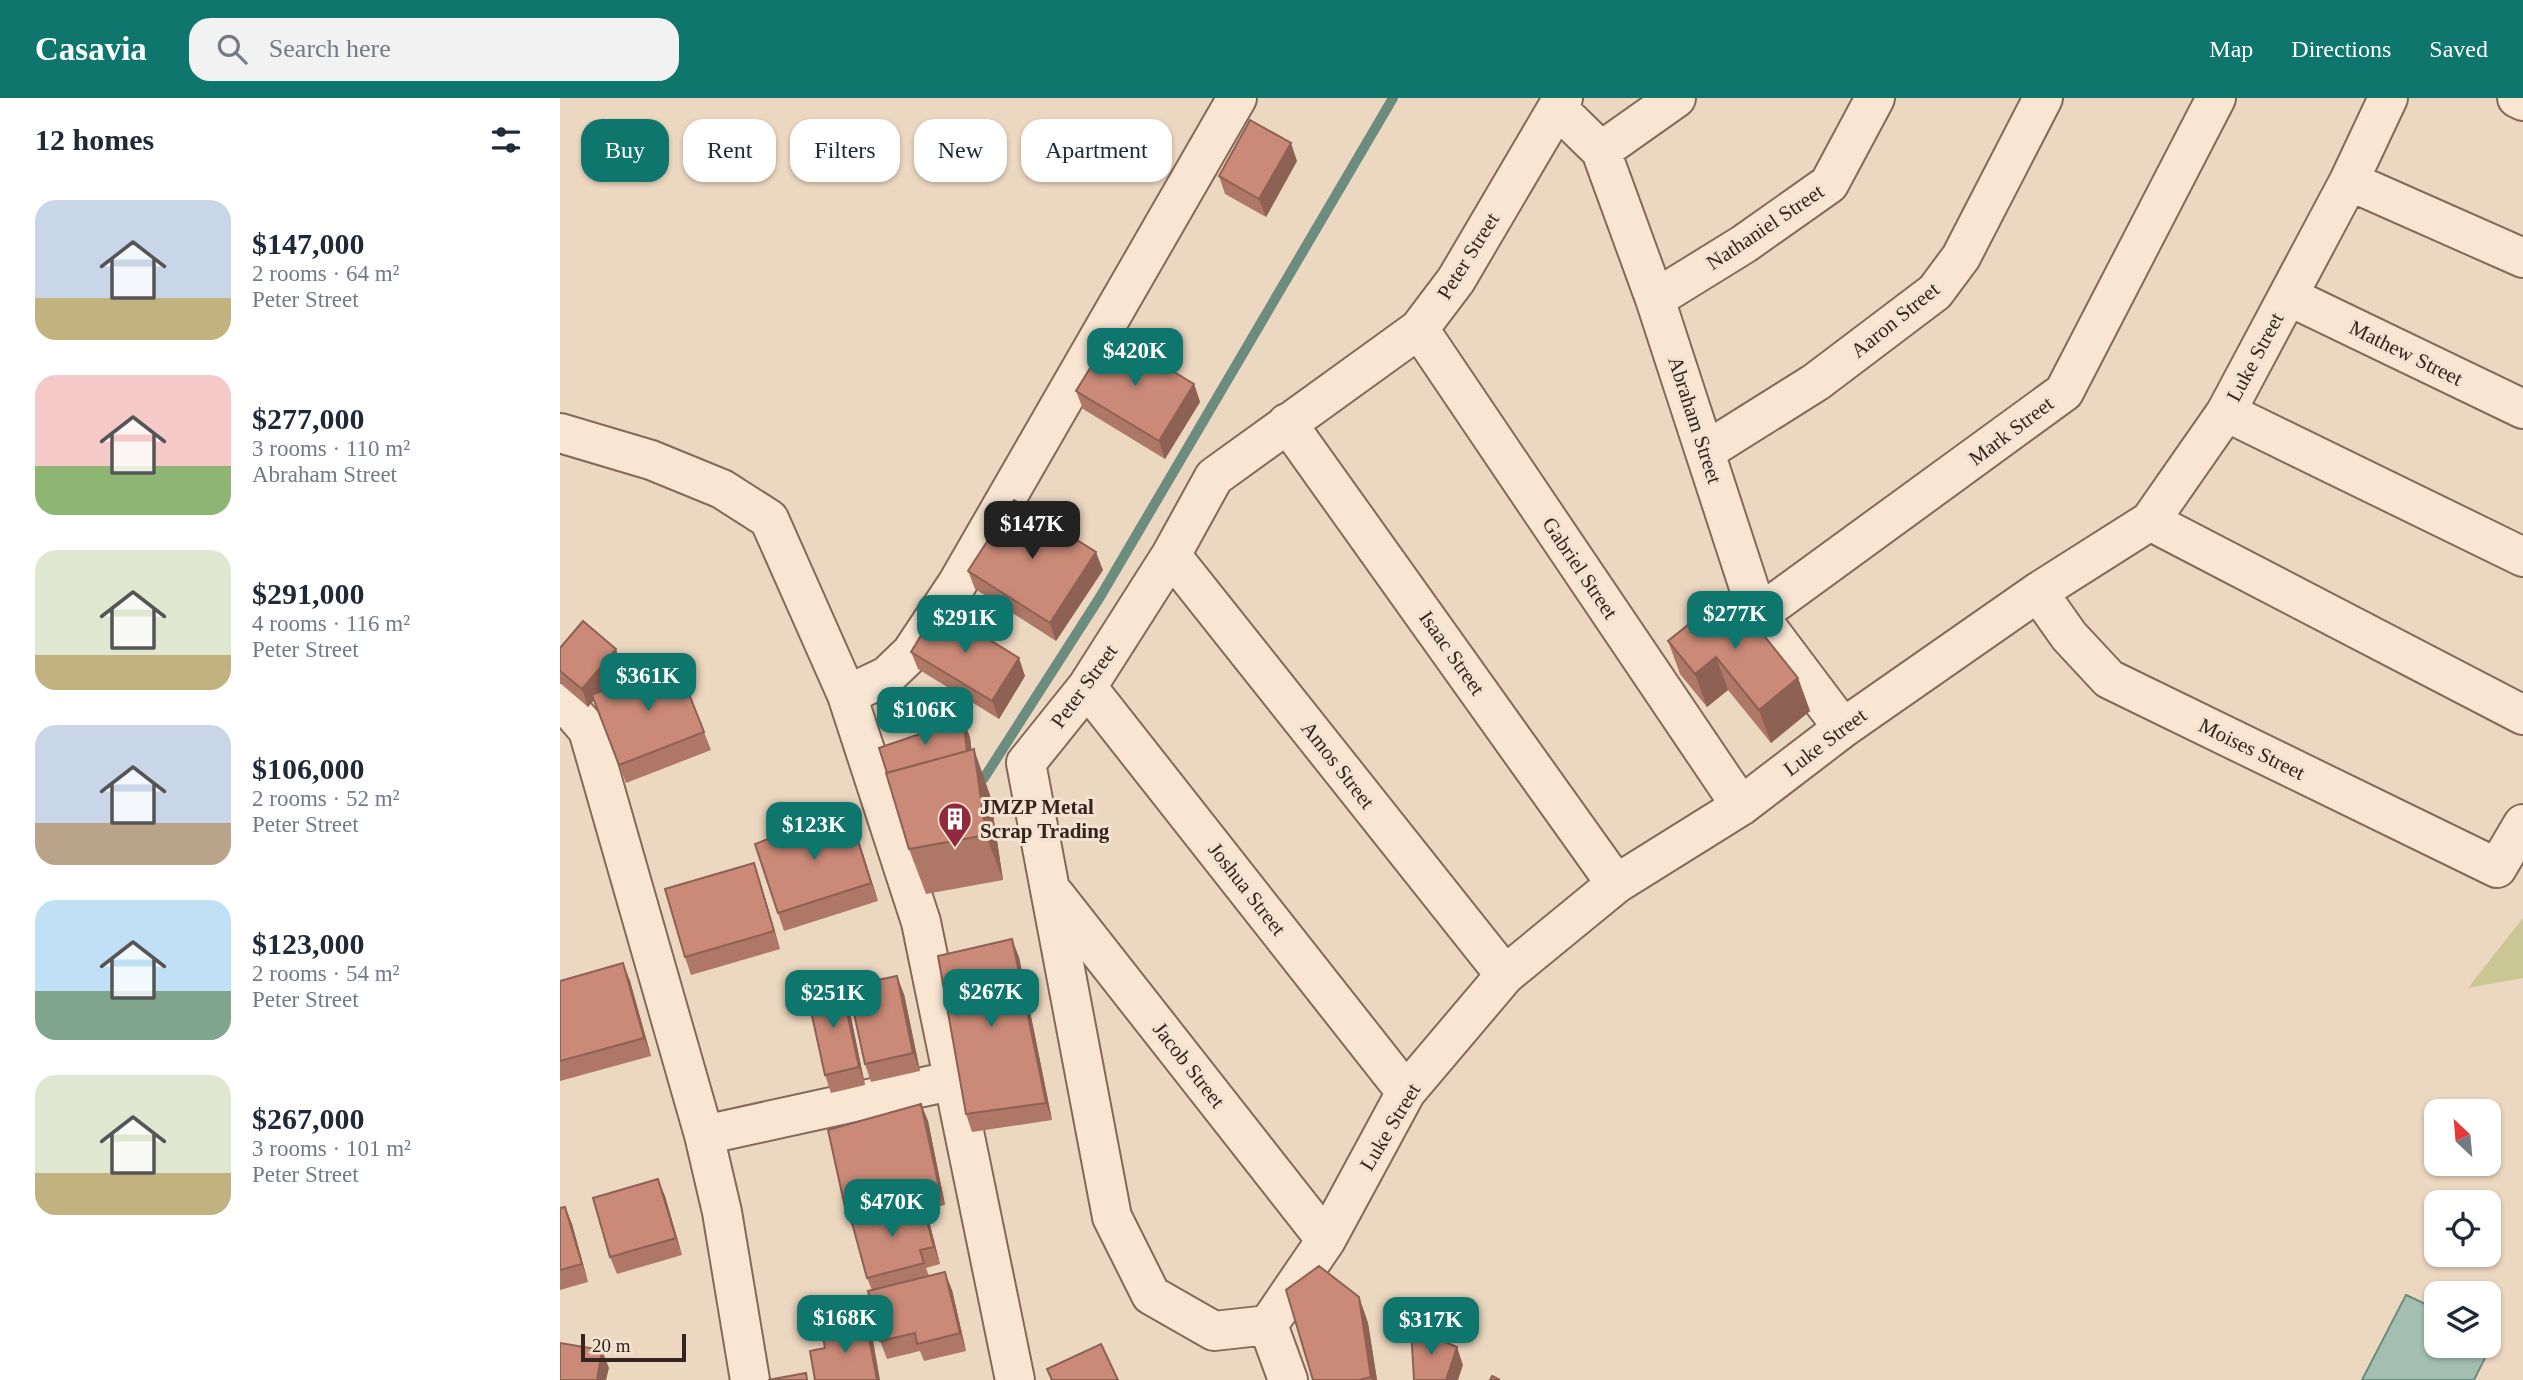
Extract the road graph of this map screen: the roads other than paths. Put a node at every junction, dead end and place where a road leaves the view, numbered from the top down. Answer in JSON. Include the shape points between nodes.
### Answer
{"nodes":[{"id":1,"x":1237,"y":98,"type":"edge"},
{"id":2,"x":1676,"y":98,"type":"edge"},
{"id":3,"x":1875,"y":98,"type":"edge"},
{"id":4,"x":2043,"y":98,"type":"edge"},
{"id":5,"x":2216,"y":98,"type":"edge"},
{"id":6,"x":2388,"y":98,"type":"edge"},
{"id":7,"x":2517,"y":98,"type":"edge"},
{"id":8,"x":2523,"y":101,"type":"edge"},
{"id":9,"x":1560,"y":103,"type":"edge"},
{"id":10,"x":1601,"y":151,"type":"junction"},
{"id":11,"x":2349,"y":181,"type":"junction"},
{"id":12,"x":2523,"y":258,"type":"edge"},
{"id":13,"x":2288,"y":296,"type":"junction"},
{"id":14,"x":1655,"y":299,"type":"junction"},
{"id":15,"x":1419,"y":329,"type":"junction"},
{"id":16,"x":2523,"y":410,"type":"edge"},
{"id":17,"x":2226,"y":412,"type":"junction"},
{"id":18,"x":1287,"y":423,"type":"junction"},
{"id":19,"x":560,"y":433,"type":"edge"},
{"id":20,"x":1706,"y":451,"type":"junction"},
{"id":21,"x":2150,"y":521,"type":"junction"},
{"id":22,"x":1171,"y":555,"type":"junction"},
{"id":23,"x":2523,"y":556,"type":"edge"},
{"id":24,"x":2038,"y":592,"type":"junction"},
{"id":25,"x":1759,"y":615,"type":"junction"},
{"id":26,"x":1087,"y":687,"type":"junction"},
{"id":27,"x":847,"y":695,"type":"junction"},
{"id":28,"x":560,"y":703,"type":"edge"},
{"id":29,"x":2523,"y":715,"type":"edge"},
{"id":30,"x":1843,"y":727,"type":"junction"},
{"id":31,"x":1741,"y":806,"type":"junction"},
{"id":32,"x":2523,"y":824,"type":"edge"},
{"id":33,"x":1616,"y":884,"type":"junction"},
{"id":34,"x":1051,"y":891,"type":"junction"},
{"id":35,"x":1505,"y":975,"type":"junction"},
{"id":36,"x":955,"y":1080,"type":"junction"},
{"id":37,"x":1406,"y":1092,"type":"junction"},
{"id":38,"x":704,"y":1135,"type":"junction"},
{"id":39,"x":1326,"y":1240,"type":"junction"},
{"id":40,"x":1268,"y":1325,"type":"junction"},
{"id":41,"x":750,"y":1380,"type":"edge"},
{"id":42,"x":1015,"y":1380,"type":"edge"},
{"id":43,"x":1288,"y":1380,"type":"edge"}],
"edges":[{"from":1,"to":27,"type":"street","via":[[957,584],[911,653],[887,676]]},
{"from":2,"to":10,"type":"street"},
{"from":3,"to":14,"type":"street","name":"Nathaniel Street","via":[[1829,184]]},
{"from":4,"to":20,"type":"street","name":"Aaron Street","via":[[1961,257],[1935,292],[1816,382]]},
{"from":5,"to":25,"type":"street","name":"Mark Street","via":[[2064,392]]},
{"from":6,"to":11,"type":"street","name":"Luke Street"},
{"from":7,"to":8,"type":"street"},
{"from":9,"to":10,"type":"street","name":"Abraham Street"},
{"from":9,"to":15,"type":"street","name":"Peter Street","via":[[1456,280]]},
{"from":10,"to":14,"type":"street","name":"Abraham Street"},
{"from":11,"to":12,"type":"street"},
{"from":11,"to":13,"type":"street","name":"Luke Street"},
{"from":13,"to":16,"type":"street","name":"Mathew Street"},
{"from":13,"to":17,"type":"street","name":"Luke Street"},
{"from":14,"to":20,"type":"street","name":"Abraham Street"},
{"from":15,"to":18,"type":"street","name":"Peter Street"},
{"from":15,"to":31,"type":"street","name":"Gabriel Street"},
{"from":17,"to":21,"type":"street","name":"Luke Street"},
{"from":17,"to":23,"type":"street"},
{"from":18,"to":22,"type":"street","name":"Peter Street","via":[[1214,477]]},
{"from":18,"to":33,"type":"street","name":"Isaac Street"},
{"from":19,"to":27,"type":"street","via":[[651,460],[722,489],[769,519]]},
{"from":20,"to":25,"type":"street","name":"Abraham Street"},
{"from":21,"to":24,"type":"street","name":"Luke Street"},
{"from":21,"to":29,"type":"street"},
{"from":22,"to":26,"type":"street","name":"Peter Street"},
{"from":22,"to":35,"type":"street","name":"Amos Street"},
{"from":24,"to":30,"type":"street","name":"Luke Street"},
{"from":24,"to":32,"type":"street","name":"Moises Street","via":[[2069,636],[2109,679],[2497,868]]},
{"from":25,"to":30,"type":"street","name":"Abraham Street"},
{"from":26,"to":34,"type":"street","name":"Peter Street","via":[[1026,763]]},
{"from":26,"to":37,"type":"street","name":"Joshua Street"},
{"from":27,"to":36,"type":"street","via":[[921,922]]},
{"from":28,"to":38,"type":"street","via":[[588,730]]},
{"from":30,"to":31,"type":"street","name":"Luke Street"},
{"from":31,"to":33,"type":"street","name":"Luke Street"},
{"from":33,"to":35,"type":"street","name":"Luke Street"},
{"from":34,"to":39,"type":"street","name":"Jacob Street"},
{"from":34,"to":40,"type":"street","name":"Peter Street","via":[[1112,1217],[1151,1295],[1214,1331]]},
{"from":35,"to":37,"type":"street","name":"Luke Street"},
{"from":36,"to":38,"type":"street"},
{"from":36,"to":42,"type":"street"},
{"from":37,"to":39,"type":"street","name":"Luke Street"},
{"from":38,"to":41,"type":"street"},
{"from":39,"to":40,"type":"street","name":"Luke Street"},
{"from":40,"to":43,"type":"street"}]}
